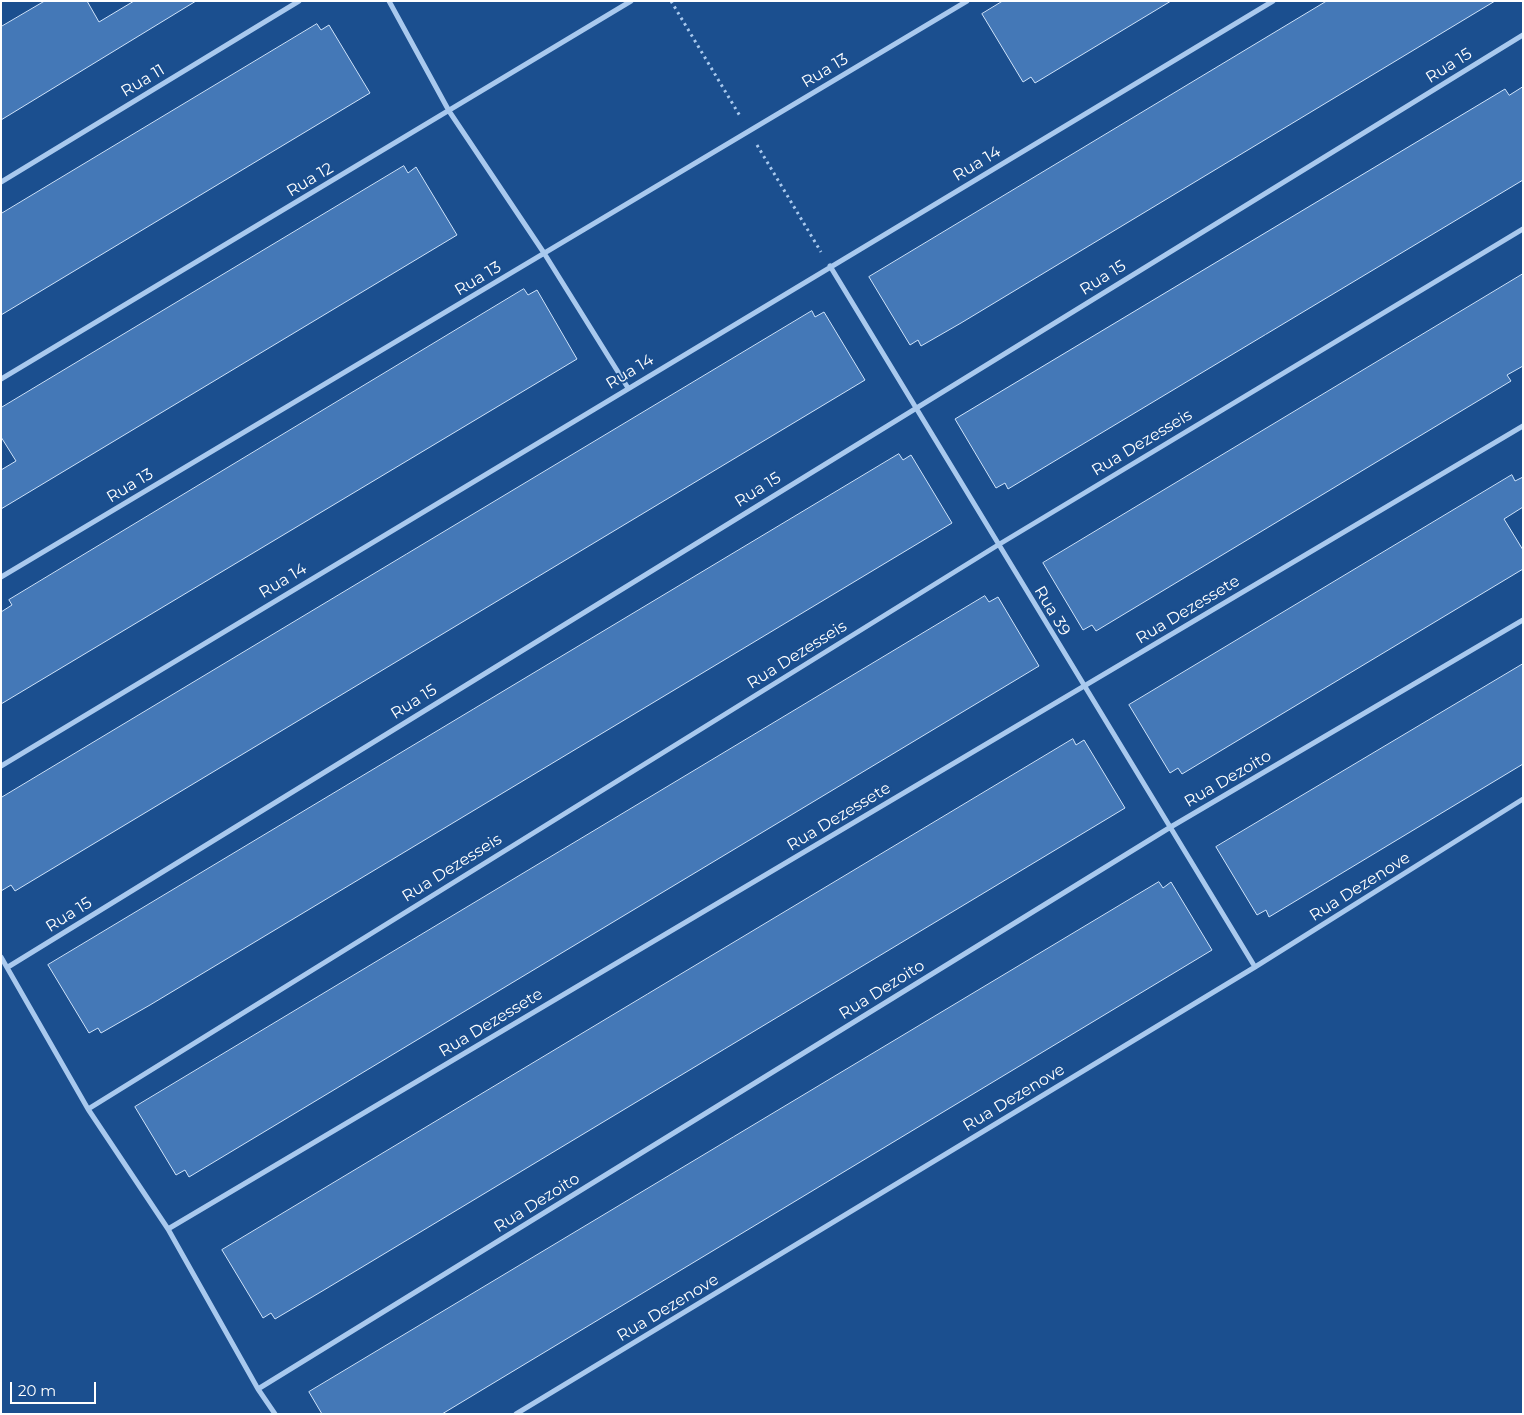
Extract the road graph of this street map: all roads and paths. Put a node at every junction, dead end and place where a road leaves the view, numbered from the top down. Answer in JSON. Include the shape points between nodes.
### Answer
{"nodes":[{"id":1,"x":299,"y":1,"type":"edge"},
{"id":2,"x":389,"y":1,"type":"edge"},
{"id":3,"x":631,"y":1,"type":"edge"},
{"id":4,"x":967,"y":1,"type":"edge"},
{"id":5,"x":1273,"y":1,"type":"edge"},
{"id":6,"x":1523,"y":35,"type":"edge"},
{"id":7,"x":448,"y":111,"type":"junction"},
{"id":8,"x":1,"y":182,"type":"edge"},
{"id":9,"x":1523,"y":229,"type":"edge"},
{"id":10,"x":544,"y":253,"type":"junction"},
{"id":11,"x":830,"y":266,"type":"junction"},
{"id":12,"x":1,"y":380,"type":"edge"},
{"id":13,"x":628,"y":388,"type":"junction"},
{"id":14,"x":915,"y":408,"type":"junction"},
{"id":15,"x":1523,"y":426,"type":"edge"},
{"id":16,"x":998,"y":545,"type":"junction"},
{"id":17,"x":1,"y":578,"type":"edge"},
{"id":18,"x":1523,"y":620,"type":"edge"},
{"id":19,"x":1084,"y":686,"type":"junction"},
{"id":20,"x":1,"y":766,"type":"edge"},
{"id":21,"x":1523,"y":799,"type":"edge"},
{"id":22,"x":1169,"y":828,"type":"junction"},
{"id":23,"x":1,"y":956,"type":"edge"},
{"id":24,"x":8,"y":967,"type":"junction"},
{"id":25,"x":1256,"y":967,"type":"junction"},
{"id":26,"x":88,"y":1109,"type":"junction"},
{"id":27,"x":168,"y":1229,"type":"junction"},
{"id":28,"x":258,"y":1389,"type":"junction"},
{"id":29,"x":275,"y":1414,"type":"edge"},
{"id":30,"x":516,"y":1414,"type":"edge"}],
"edges":[{"from":1,"to":8,"type":"street","name":"Rua 11"},
{"from":2,"to":7,"type":"street"},
{"from":3,"to":7,"type":"street","name":"Rua 12"},
{"from":4,"to":10,"type":"street","name":"Rua 13"},
{"from":5,"to":11,"type":"street","name":"Rua 14"},
{"from":6,"to":14,"type":"street","name":"Rua 15"},
{"from":7,"to":10,"type":"street"},
{"from":7,"to":12,"type":"street","name":"Rua 12"},
{"from":9,"to":16,"type":"street","name":"Rua Dezesseis"},
{"from":10,"to":13,"type":"street"},
{"from":10,"to":17,"type":"street","name":"Rua 13"},
{"from":11,"to":13,"type":"street","name":"Rua 14"},
{"from":11,"to":14,"type":"street","name":"Rua 39"},
{"from":13,"to":20,"type":"street","name":"Rua 14"},
{"from":14,"to":16,"type":"street","name":"Rua 39"},
{"from":14,"to":24,"type":"street","name":"Rua 15"},
{"from":15,"to":19,"type":"street","name":"Rua Dezessete"},
{"from":16,"to":19,"type":"street","name":"Rua 39"},
{"from":16,"to":26,"type":"street","name":"Rua Dezesseis"},
{"from":18,"to":22,"type":"street","name":"Rua Dezoito"},
{"from":19,"to":22,"type":"street","name":"Rua 39"},
{"from":19,"to":27,"type":"street","name":"Rua Dezessete"},
{"from":21,"to":25,"type":"street","name":"Rua Dezenove"},
{"from":22,"to":25,"type":"street","name":"Rua 39"},
{"from":22,"to":28,"type":"street","name":"Rua Dezoito"},
{"from":23,"to":24,"type":"street"},
{"from":24,"to":26,"type":"street"},
{"from":25,"to":30,"type":"street","name":"Rua Dezenove"},
{"from":26,"to":27,"type":"street"},
{"from":27,"to":28,"type":"street"},
{"from":28,"to":29,"type":"street"}]}
